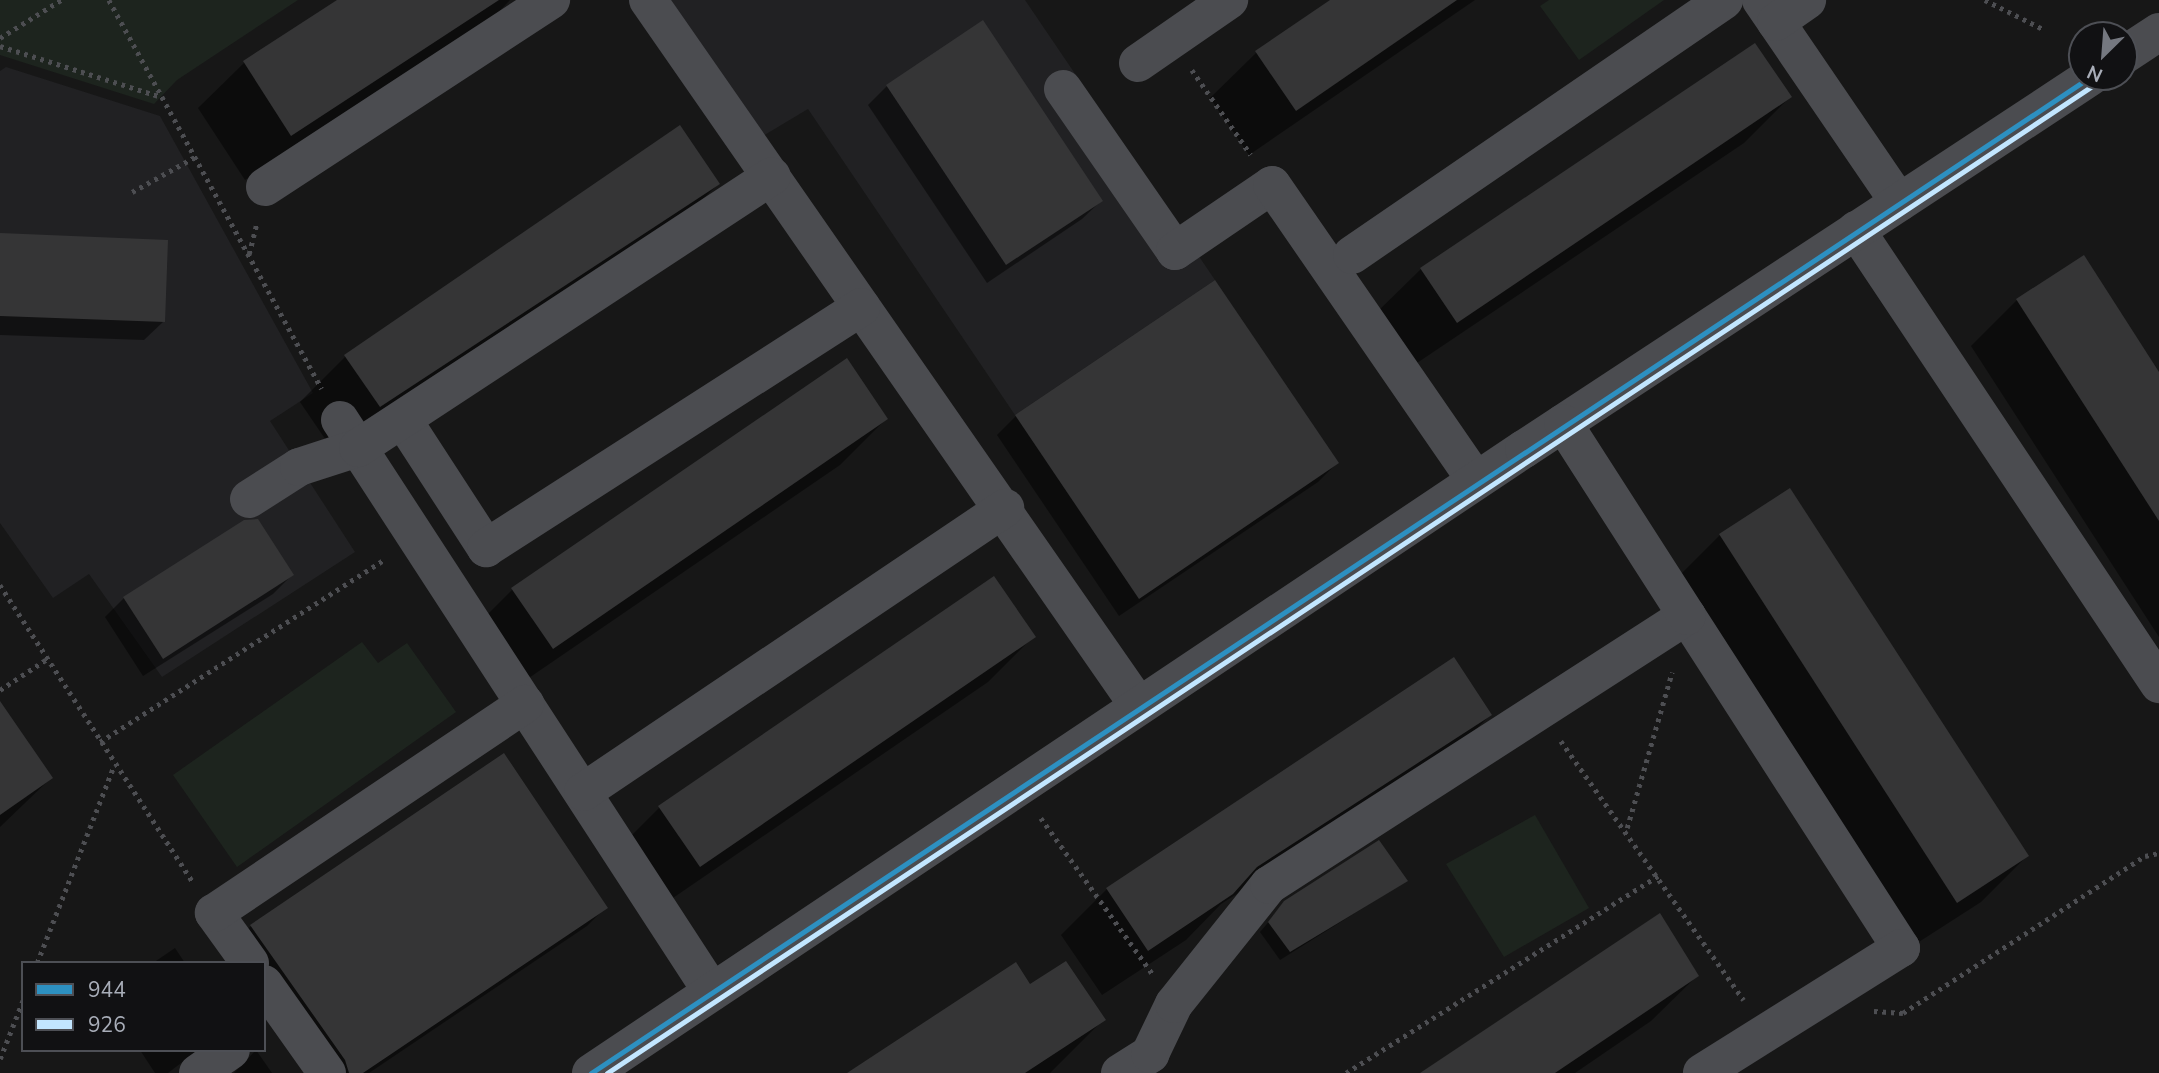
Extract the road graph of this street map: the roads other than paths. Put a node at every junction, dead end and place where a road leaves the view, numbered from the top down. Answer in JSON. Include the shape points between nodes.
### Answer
{"nodes":[{"id":1,"x":551,"y":0,"type":"edge"},
{"id":2,"x":648,"y":0,"type":"edge"},
{"id":3,"x":1229,"y":0,"type":"edge"},
{"id":4,"x":1724,"y":0,"type":"edge"},
{"id":5,"x":1807,"y":0,"type":"edge"},
{"id":6,"x":1769,"y":11,"type":"edge"},
{"id":7,"x":2159,"y":32,"type":"edge"},
{"id":8,"x":2138,"y":46,"type":"edge"},
{"id":9,"x":1138,"y":63,"type":"dead end"},
{"id":10,"x":1063,"y":89,"type":"dead end"},
{"id":11,"x":2069,"y":91,"type":"edge"},
{"id":12,"x":772,"y":176,"type":"junction"},
{"id":13,"x":265,"y":187,"type":"dead end"},
{"id":14,"x":1899,"y":202,"type":"junction"},
{"id":15,"x":1856,"y":230,"type":"junction"},
{"id":16,"x":1352,"y":255,"type":"dead end"},
{"id":17,"x":861,"y":307,"type":"junction"},
{"id":18,"x":403,"y":419,"type":"junction"},
{"id":19,"x":1563,"y":423,"type":"junction"},
{"id":20,"x":349,"y":434,"type":"junction"},
{"id":21,"x":1476,"y":481,"type":"junction"},
{"id":22,"x":249,"y":499,"type":"dead end"},
{"id":23,"x":1005,"y":508,"type":"junction"},
{"id":24,"x":1688,"y":616,"type":"junction"},
{"id":25,"x":2159,"y":684,"type":"edge"},
{"id":26,"x":525,"y":704,"type":"junction"},
{"id":27,"x":1138,"y":705,"type":"junction"},
{"id":28,"x":583,"y":792,"type":"junction"},
{"id":29,"x":249,"y":961,"type":"edge"},
{"id":30,"x":712,"y":992,"type":"junction"},
{"id":31,"x":271,"y":1008,"type":"edge"},
{"id":32,"x":228,"y":1052,"type":"edge"},
{"id":33,"x":198,"y":1073,"type":"edge"},
{"id":34,"x":327,"y":1073,"type":"edge"},
{"id":35,"x":592,"y":1073,"type":"edge"},
{"id":36,"x":1120,"y":1073,"type":"edge"},
{"id":37,"x":1702,"y":1073,"type":"edge"}],
"edges":[{"from":1,"to":13,"type":"street"},
{"from":2,"to":12,"type":"street"},
{"from":3,"to":9,"type":"street"},
{"from":4,"to":16,"type":"street"},
{"from":5,"to":6,"type":"street"},
{"from":6,"to":14,"type":"street"},
{"from":7,"to":8,"type":"street"},
{"from":10,"to":21,"type":"street","via":[[1175,251],[1272,185]]},
{"from":11,"to":14,"type":"street"},
{"from":12,"to":17,"type":"street"},
{"from":12,"to":18,"type":"street"},
{"from":14,"to":15,"type":"street"},
{"from":15,"to":19,"type":"street"},
{"from":15,"to":25,"type":"street"},
{"from":17,"to":18,"type":"street","via":[[486,548]]},
{"from":17,"to":23,"type":"street"},
{"from":18,"to":20,"type":"street"},
{"from":19,"to":21,"type":"street"},
{"from":19,"to":24,"type":"street"},
{"from":20,"to":22,"type":"street"},
{"from":20,"to":26,"type":"street"},
{"from":21,"to":27,"type":"street"},
{"from":23,"to":27,"type":"street"},
{"from":23,"to":28,"type":"street"},
{"from":24,"to":36,"type":"street","via":[[1269,885],[1174,1004],[1150,1054]]},
{"from":24,"to":37,"type":"street","via":[[1901,948]]},
{"from":26,"to":28,"type":"street"},
{"from":26,"to":29,"type":"street","via":[[214,913]]},
{"from":27,"to":30,"type":"street"},
{"from":28,"to":30,"type":"street"},
{"from":30,"to":35,"type":"street"},
{"from":31,"to":34,"type":"street"},
{"from":32,"to":33,"type":"street"}]}
